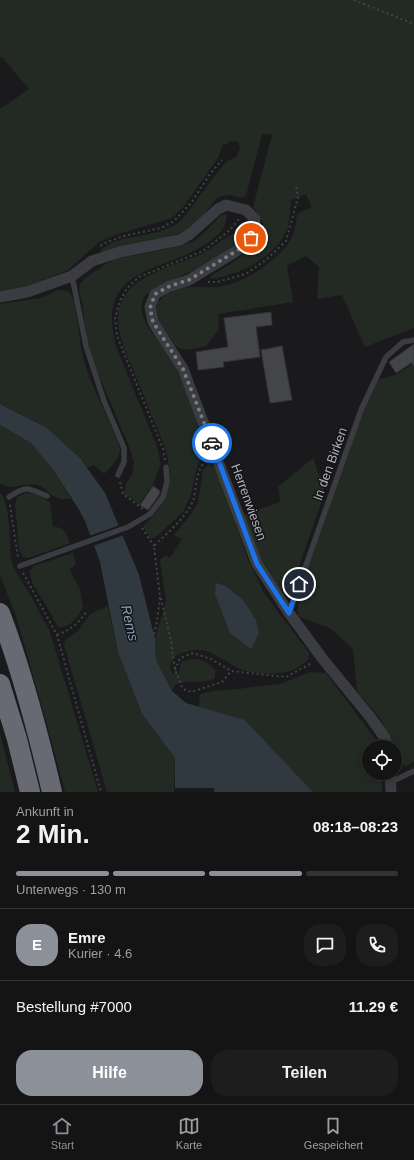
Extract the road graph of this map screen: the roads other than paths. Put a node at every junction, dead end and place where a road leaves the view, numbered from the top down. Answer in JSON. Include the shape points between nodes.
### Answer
{"nodes":[{"id":1,"x":72,"y":276,"type":"junction"},
{"id":2,"x":0,"y":298,"type":"edge"},
{"id":3,"x":414,"y":340,"type":"edge"},
{"id":4,"x":166,"y":468,"type":"dead end"},
{"id":5,"x":118,"y":475,"type":"road end"},
{"id":6,"x":47,"y":496,"type":"dead end"},
{"id":7,"x":9,"y":497,"type":"road end"},
{"id":8,"x":20,"y":566,"type":"road end"},
{"id":9,"x":0,"y":613,"type":"edge"},
{"id":10,"x":289,"y":613,"type":"junction"},
{"id":11,"x":0,"y":684,"type":"edge"},
{"id":12,"x":385,"y":740,"type":"edge"},
{"id":13,"x":414,"y":771,"type":"edge"},
{"id":14,"x":391,"y":782,"type":"edge"},
{"id":15,"x":30,"y":792,"type":"edge"},
{"id":16,"x":52,"y":792,"type":"edge"}],
"edges":[{"from":1,"to":2,"type":"street","name":"Herrenwiesen","via":[[27,292]]},
{"from":1,"to":5,"type":"lane","via":[[86,346],[104,401],[124,448],[124,462]]},
{"from":1,"to":10,"type":"street","name":"Herrenwiesen","via":[[92,261],[120,252],[180,240],[226,205],[246,210],[254,219],[255,229],[243,247],[189,280],[155,294],[150,308],[153,322],[183,369],[257,564]]},
{"from":3,"to":10,"type":"lane","name":"In den Birken","via":[[403,342],[386,357],[361,410]]},
{"from":4,"to":8,"type":"lane","via":[[167,482],[163,497],[150,514],[128,527]]},
{"from":6,"to":7,"type":"lane","via":[[30,488],[20,490]]},
{"from":9,"to":16,"type":"highway","via":[[14,650]]},
{"from":10,"to":12,"type":"street","name":"Herrenwiesen"},
{"from":11,"to":15,"type":"highway"},
{"from":13,"to":14,"type":"lane"}]}
